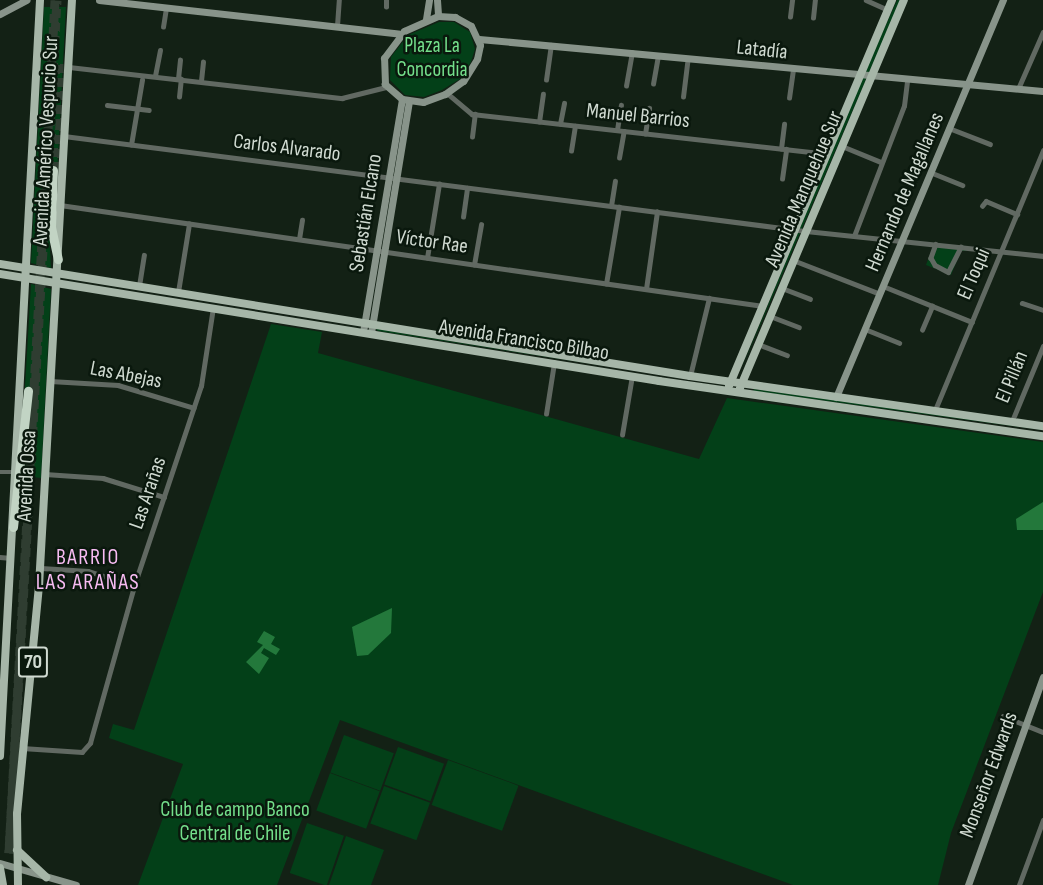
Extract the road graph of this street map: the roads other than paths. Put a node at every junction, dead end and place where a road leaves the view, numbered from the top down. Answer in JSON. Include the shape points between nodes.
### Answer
{"nodes":[{"id":1,"x":26,"y":0,"type":"edge"},
{"id":2,"x":40,"y":0,"type":"edge"},
{"id":3,"x":72,"y":0,"type":"edge"},
{"id":4,"x":99,"y":0,"type":"edge"},
{"id":5,"x":339,"y":0,"type":"edge"},
{"id":6,"x":386,"y":0,"type":"edge"},
{"id":7,"x":429,"y":0,"type":"edge"},
{"id":8,"x":437,"y":0,"type":"edge"},
{"id":9,"x":792,"y":0,"type":"edge"},
{"id":10,"x":815,"y":0,"type":"edge"},
{"id":11,"x":866,"y":0,"type":"edge"},
{"id":12,"x":892,"y":0,"type":"edge"},
{"id":13,"x":904,"y":0,"type":"edge"},
{"id":14,"x":1003,"y":0,"type":"edge"},
{"id":15,"x":151,"y":3,"type":"edge"},
{"id":16,"x":386,"y":7,"type":"dead end"},
{"id":17,"x":166,"y":8,"type":"junction"},
{"id":18,"x":888,"y":10,"type":"junction"},
{"id":19,"x":0,"y":14,"type":"edge"},
{"id":20,"x":438,"y":16,"type":"junction"},
{"id":21,"x":790,"y":17,"type":"dead end"},
{"id":22,"x":813,"y":18,"type":"dead end"},
{"id":23,"x":426,"y":19,"type":"junction"},
{"id":24,"x":337,"y":26,"type":"junction"},
{"id":25,"x":163,"y":27,"type":"dead end"},
{"id":26,"x":1043,"y":32,"type":"edge"},
{"id":27,"x":400,"y":34,"type":"junction"},
{"id":28,"x":479,"y":39,"type":"junction"},
{"id":29,"x":551,"y":45,"type":"junction"},
{"id":30,"x":160,"y":50,"type":"dead end"},
{"id":31,"x":632,"y":53,"type":"junction"},
{"id":32,"x":658,"y":56,"type":"junction"},
{"id":33,"x":688,"y":59,"type":"junction"},
{"id":34,"x":180,"y":60,"type":"dead end"},
{"id":35,"x":203,"y":62,"type":"dead end"},
{"id":36,"x":69,"y":67,"type":"junction"},
{"id":37,"x":794,"y":70,"type":"junction"},
{"id":38,"x":155,"y":76,"type":"junction"},
{"id":39,"x":859,"y":77,"type":"junction"},
{"id":40,"x":870,"y":78,"type":"junction"},
{"id":41,"x":180,"y":79,"type":"junction"},
{"id":42,"x":142,"y":80,"type":"dead end"},
{"id":43,"x":546,"y":80,"type":"dead end"},
{"id":44,"x":201,"y":81,"type":"junction"},
{"id":45,"x":907,"y":81,"type":"junction"},
{"id":46,"x":653,"y":84,"type":"dead end"},
{"id":47,"x":626,"y":86,"type":"dead end"},
{"id":48,"x":967,"y":86,"type":"junction"},
{"id":49,"x":386,"y":87,"type":"junction"},
{"id":50,"x":1018,"y":89,"type":"junction"},
{"id":51,"x":1043,"y":91,"type":"edge"},
{"id":52,"x":543,"y":94,"type":"dead end"},
{"id":53,"x":450,"y":95,"type":"junction"},
{"id":54,"x":179,"y":97,"type":"dead end"},
{"id":55,"x":683,"y":97,"type":"dead end"},
{"id":56,"x":789,"y":98,"type":"dead end"},
{"id":57,"x":405,"y":100,"type":"junction"},
{"id":58,"x":564,"y":103,"type":"dead end"},
{"id":59,"x":107,"y":105,"type":"dead end"},
{"id":60,"x":621,"y":105,"type":"dead end"},
{"id":61,"x":649,"y":108,"type":"dead end"},
{"id":62,"x":138,"y":109,"type":"junction"},
{"id":63,"x":149,"y":110,"type":"dead end"},
{"id":64,"x":475,"y":114,"type":"junction"},
{"id":65,"x":539,"y":122,"type":"junction"},
{"id":66,"x":560,"y":124,"type":"junction"},
{"id":67,"x":784,"y":124,"type":"dead end"},
{"id":68,"x":575,"y":126,"type":"junction"},
{"id":69,"x":949,"y":128,"type":"junction"},
{"id":70,"x":617,"y":130,"type":"junction"},
{"id":71,"x":624,"y":131,"type":"junction"},
{"id":72,"x":645,"y":134,"type":"junction"},
{"id":73,"x":64,"y":136,"type":"junction"},
{"id":74,"x":472,"y":137,"type":"dead end"},
{"id":75,"x":990,"y":144,"type":"dead end"},
{"id":76,"x":132,"y":145,"type":"junction"},
{"id":77,"x":842,"y":146,"type":"junction"},
{"id":78,"x":783,"y":149,"type":"junction"},
{"id":79,"x":571,"y":151,"type":"dead end"},
{"id":80,"x":1043,"y":151,"type":"edge"},
{"id":81,"x":826,"y":154,"type":"junction"},
{"id":82,"x":620,"y":158,"type":"dead end"},
{"id":83,"x":880,"y":162,"type":"junction"},
{"id":84,"x":53,"y":170,"type":"tunnel mouth"},
{"id":85,"x":930,"y":172,"type":"junction"},
{"id":86,"x":392,"y":178,"type":"junction"},
{"id":87,"x":782,"y":179,"type":"dead end"},
{"id":88,"x":615,"y":181,"type":"dead end"},
{"id":89,"x":439,"y":184,"type":"junction"},
{"id":90,"x":962,"y":185,"type":"dead end"},
{"id":91,"x":467,"y":188,"type":"junction"},
{"id":92,"x":60,"y":205,"type":"junction"},
{"id":93,"x":611,"y":206,"type":"junction"},
{"id":94,"x":982,"y":206,"type":"dead end"},
{"id":95,"x":619,"y":207,"type":"junction"},
{"id":96,"x":657,"y":212,"type":"junction"},
{"id":97,"x":1017,"y":214,"type":"junction"},
{"id":98,"x":462,"y":218,"type":"dead end"},
{"id":99,"x":302,"y":220,"type":"dead end"},
{"id":100,"x":189,"y":224,"type":"junction"},
{"id":101,"x":481,"y":225,"type":"dead end"},
{"id":102,"x":795,"y":230,"type":"junction"},
{"id":103,"x":806,"y":231,"type":"junction"},
{"id":104,"x":854,"y":236,"type":"junction"},
{"id":105,"x":299,"y":239,"type":"junction"},
{"id":106,"x":902,"y":241,"type":"junction"},
{"id":107,"x":936,"y":244,"type":"junction"},
{"id":108,"x":961,"y":247,"type":"junction"},
{"id":109,"x":381,"y":251,"type":"junction"},
{"id":110,"x":1001,"y":251,"type":"junction"},
{"id":111,"x":144,"y":255,"type":"dead end"},
{"id":112,"x":1043,"y":256,"type":"edge"},
{"id":113,"x":427,"y":258,"type":"junction"},
{"id":114,"x":58,"y":259,"type":"junction"},
{"id":115,"x":794,"y":260,"type":"junction"},
{"id":116,"x":0,"y":264,"type":"edge"},
{"id":117,"x":474,"y":265,"type":"junction"},
{"id":118,"x":26,"y":268,"type":"junction"},
{"id":119,"x":57,"y":273,"type":"junction"},
{"id":120,"x":0,"y":274,"type":"edge"},
{"id":121,"x":26,"y":278,"type":"junction"},
{"id":122,"x":57,"y":283,"type":"junction"},
{"id":123,"x":606,"y":284,"type":"junction"},
{"id":124,"x":139,"y":286,"type":"junction"},
{"id":125,"x":782,"y":288,"type":"junction"},
{"id":126,"x":646,"y":289,"type":"junction"},
{"id":127,"x":881,"y":290,"type":"junction"},
{"id":128,"x":178,"y":292,"type":"junction"},
{"id":129,"x":709,"y":298,"type":"junction"},
{"id":130,"x":810,"y":300,"type":"dead end"},
{"id":131,"x":231,"y":301,"type":"junction"},
{"id":132,"x":1022,"y":303,"type":"dead end"},
{"id":133,"x":763,"y":306,"type":"junction"},
{"id":134,"x":932,"y":306,"type":"junction"},
{"id":135,"x":213,"y":308,"type":"junction"},
{"id":136,"x":225,"y":310,"type":"junction"},
{"id":137,"x":1043,"y":310,"type":"edge"},
{"id":138,"x":770,"y":316,"type":"junction"},
{"id":139,"x":214,"y":322,"type":"junction"},
{"id":140,"x":972,"y":322,"type":"junction"},
{"id":141,"x":369,"y":323,"type":"junction"},
{"id":142,"x":799,"y":327,"type":"dead end"},
{"id":143,"x":865,"y":329,"type":"junction"},
{"id":144,"x":922,"y":330,"type":"dead end"},
{"id":145,"x":367,"y":332,"type":"junction"},
{"id":146,"x":899,"y":343,"type":"dead end"},
{"id":147,"x":758,"y":344,"type":"junction"},
{"id":148,"x":1043,"y":346,"type":"edge"},
{"id":149,"x":787,"y":355,"type":"dead end"},
{"id":150,"x":554,"y":363,"type":"junction"},
{"id":151,"x":690,"y":375,"type":"junction"},
{"id":152,"x":632,"y":376,"type":"junction"},
{"id":153,"x":50,"y":381,"type":"junction"},
{"id":154,"x":731,"y":382,"type":"junction"},
{"id":155,"x":742,"y":383,"type":"junction"},
{"id":156,"x":728,"y":390,"type":"junction"},
{"id":157,"x":27,"y":391,"type":"dead end"},
{"id":158,"x":739,"y":392,"type":"junction"},
{"id":159,"x":836,"y":397,"type":"junction"},
{"id":160,"x":828,"y":406,"type":"junction"},
{"id":161,"x":194,"y":408,"type":"junction"},
{"id":162,"x":935,"y":410,"type":"junction"},
{"id":163,"x":546,"y":414,"type":"dead end"},
{"id":164,"x":1012,"y":421,"type":"junction"},
{"id":165,"x":1043,"y":426,"type":"edge"},
{"id":166,"x":622,"y":435,"type":"dead end"},
{"id":167,"x":1043,"y":436,"type":"edge"},
{"id":168,"x":0,"y":472,"type":"edge"},
{"id":169,"x":13,"y":472,"type":"junction"},
{"id":170,"x":45,"y":474,"type":"junction"},
{"id":171,"x":164,"y":497,"type":"junction"},
{"id":172,"x":13,"y":527,"type":"junction"},
{"id":173,"x":0,"y":557,"type":"edge"},
{"id":174,"x":11,"y":558,"type":"junction"},
{"id":175,"x":41,"y":568,"type":"junction"},
{"id":176,"x":134,"y":586,"type":"junction"},
{"id":177,"x":1043,"y":676,"type":"edge"},
{"id":178,"x":2,"y":705,"type":"edge"},
{"id":179,"x":1003,"y":716,"type":"dead end"},
{"id":180,"x":1025,"y":725,"type":"junction"},
{"id":181,"x":1043,"y":732,"type":"edge"},
{"id":182,"x":21,"y":748,"type":"junction"},
{"id":183,"x":0,"y":756,"type":"edge"},
{"id":184,"x":1043,"y":820,"type":"edge"},
{"id":185,"x":16,"y":844,"type":"junction"},
{"id":186,"x":0,"y":863,"type":"edge"},
{"id":187,"x":0,"y":868,"type":"edge"},
{"id":188,"x":16,"y":869,"type":"junction"},
{"id":189,"x":46,"y":878,"type":"junction"},
{"id":190,"x":3,"y":885,"type":"edge"},
{"id":191,"x":18,"y":885,"type":"edge"},
{"id":192,"x":76,"y":885,"type":"edge"},
{"id":193,"x":968,"y":885,"type":"edge"},
{"id":194,"x":1019,"y":885,"type":"edge"}],
"edges":[{"from":1,"to":19,"type":"street"},
{"from":2,"to":118,"type":"main road","name":"Avenida Américo Vespucio Sur"},
{"from":3,"to":36,"type":"main road","name":"Avenida Américo Vespucio Sur"},
{"from":4,"to":15,"type":"street"},
{"from":5,"to":24,"type":"street"},
{"from":6,"to":16,"type":"street"},
{"from":7,"to":23,"type":"street"},
{"from":8,"to":20,"type":"street"},
{"from":9,"to":21,"type":"street"},
{"from":10,"to":22,"type":"street"},
{"from":11,"to":18,"type":"street"},
{"from":12,"to":18,"type":"main road","name":"Avenida Manquehue Sur"},
{"from":13,"to":40,"type":"main road","name":"Avenida Manquehue Sur"},
{"from":14,"to":48,"type":"street","name":"Hernando de Magallanes"},
{"from":15,"to":17,"type":"street"},
{"from":17,"to":24,"type":"street"},
{"from":17,"to":25,"type":"street"},
{"from":18,"to":39,"type":"main road","name":"Avenida Manquehue Sur"},
{"from":20,"to":23,"type":"street"},
{"from":20,"to":28,"type":"street","via":[[464,21]]},
{"from":23,"to":27,"type":"street"},
{"from":24,"to":27,"type":"street"},
{"from":26,"to":50,"type":"street"},
{"from":27,"to":49,"type":"street","via":[[383,62]]},
{"from":28,"to":29,"type":"street","name":"Latadía"},
{"from":28,"to":53,"type":"street","via":[[475,65]]},
{"from":29,"to":31,"type":"street","name":"Latadía"},
{"from":29,"to":43,"type":"street"},
{"from":30,"to":38,"type":"street"},
{"from":31,"to":32,"type":"street","name":"Latadía"},
{"from":31,"to":47,"type":"street"},
{"from":32,"to":33,"type":"street","name":"Latadía"},
{"from":32,"to":46,"type":"street"},
{"from":33,"to":37,"type":"street","name":"Latadía"},
{"from":33,"to":55,"type":"street"},
{"from":34,"to":41,"type":"street"},
{"from":35,"to":44,"type":"street"},
{"from":36,"to":38,"type":"street"},
{"from":36,"to":73,"type":"main road","name":"Avenida Américo Vespucio Sur"},
{"from":37,"to":39,"type":"street","name":"Latadía"},
{"from":37,"to":56,"type":"street"},
{"from":38,"to":41,"type":"street"},
{"from":39,"to":40,"type":"street","name":"Latadía"},
{"from":39,"to":81,"type":"main road","name":"Avenida Manquehue Sur"},
{"from":40,"to":45,"type":"street","name":"Latadía"},
{"from":40,"to":77,"type":"main road","name":"Avenida Manquehue Sur"},
{"from":41,"to":44,"type":"street"},
{"from":41,"to":54,"type":"street"},
{"from":42,"to":62,"type":"street"},
{"from":44,"to":49,"type":"street","via":[[342,98]]},
{"from":45,"to":48,"type":"street","name":"Latadía"},
{"from":45,"to":83,"type":"street","via":[[903,106]]},
{"from":48,"to":50,"type":"street","name":"Latadía"},
{"from":48,"to":69,"type":"street","name":"Hernando de Magallanes"},
{"from":49,"to":57,"type":"street"},
{"from":50,"to":51,"type":"street","name":"Latadía"},
{"from":52,"to":65,"type":"street"},
{"from":53,"to":57,"type":"street"},
{"from":53,"to":64,"type":"street","via":[[463,109]]},
{"from":57,"to":86,"type":"street","name":"Sebastián Elcano"},
{"from":58,"to":66,"type":"street"},
{"from":59,"to":62,"type":"street"},
{"from":60,"to":70,"type":"street"},
{"from":61,"to":72,"type":"street"},
{"from":62,"to":63,"type":"street"},
{"from":62,"to":76,"type":"street"},
{"from":64,"to":65,"type":"street","name":"Manuel Barrios"},
{"from":64,"to":74,"type":"street"},
{"from":65,"to":66,"type":"street","name":"Manuel Barrios"},
{"from":66,"to":68,"type":"street","name":"Manuel Barrios"},
{"from":67,"to":78,"type":"street"},
{"from":68,"to":70,"type":"street","name":"Manuel Barrios"},
{"from":68,"to":79,"type":"street"},
{"from":69,"to":75,"type":"street"},
{"from":69,"to":85,"type":"street","name":"Hernando de Magallanes"},
{"from":70,"to":71,"type":"street","name":"Manuel Barrios"},
{"from":71,"to":72,"type":"street","name":"Manuel Barrios"},
{"from":71,"to":82,"type":"street"},
{"from":72,"to":78,"type":"street","name":"Manuel Barrios"},
{"from":73,"to":76,"type":"street","name":"Carlos Alvarado"},
{"from":73,"to":92,"type":"main road","name":"Avenida Américo Vespucio Sur"},
{"from":76,"to":86,"type":"street","name":"Carlos Alvarado"},
{"from":77,"to":83,"type":"street"},
{"from":77,"to":103,"type":"main road","name":"Avenida Manquehue Sur"},
{"from":78,"to":81,"type":"street","name":"Manuel Barrios"},
{"from":78,"to":87,"type":"street"},
{"from":80,"to":97,"type":"street","name":"El Toqui"},
{"from":81,"to":102,"type":"main road","name":"Avenida Manquehue Sur"},
{"from":83,"to":104,"type":"street"},
{"from":84,"to":114,"type":"highway","via":[[51,227]]},
{"from":85,"to":90,"type":"street"},
{"from":85,"to":106,"type":"street","name":"Hernando de Magallanes"},
{"from":86,"to":89,"type":"street","name":"Carlos Alvarado"},
{"from":86,"to":109,"type":"street","name":"Sebastián Elcano"},
{"from":88,"to":93,"type":"street"},
{"from":89,"to":91,"type":"street","name":"Carlos Alvarado"},
{"from":89,"to":113,"type":"street"},
{"from":91,"to":93,"type":"street","name":"Carlos Alvarado"},
{"from":91,"to":98,"type":"street"},
{"from":92,"to":100,"type":"street","name":"Víctor Rae"},
{"from":92,"to":114,"type":"main road","name":"Avenida Américo Vespucio Sur"},
{"from":93,"to":95,"type":"street","name":"Carlos Alvarado"},
{"from":94,"to":97,"type":"street","via":[[986,201]]},
{"from":95,"to":96,"type":"street","name":"Carlos Alvarado"},
{"from":95,"to":123,"type":"street"},
{"from":96,"to":102,"type":"street","name":"Carlos Alvarado"},
{"from":96,"to":126,"type":"street"},
{"from":97,"to":110,"type":"street","name":"El Toqui"},
{"from":99,"to":105,"type":"street"},
{"from":100,"to":105,"type":"street","name":"Víctor Rae"},
{"from":100,"to":128,"type":"street"},
{"from":101,"to":117,"type":"street"},
{"from":102,"to":103,"type":"street","name":"Carlos Alvarado"},
{"from":102,"to":133,"type":"main road","name":"Avenida Manquehue Sur"},
{"from":103,"to":104,"type":"street","name":"Carlos Alvarado"},
{"from":103,"to":115,"type":"main road","name":"Avenida Manquehue Sur"},
{"from":104,"to":106,"type":"street","name":"Carlos Alvarado"},
{"from":105,"to":109,"type":"street","name":"Víctor Rae"},
{"from":106,"to":107,"type":"street","name":"Carlos Alvarado"},
{"from":106,"to":127,"type":"street","name":"Hernando de Magallanes"},
{"from":107,"to":108,"type":"street","name":"Carlos Alvarado"},
{"from":107,"to":108,"type":"street","via":[[931,258],[934,265],[948,272]]},
{"from":108,"to":110,"type":"street","name":"Carlos Alvarado"},
{"from":109,"to":113,"type":"street","name":"Víctor Rae"},
{"from":109,"to":141,"type":"street","name":"Sebastián Elcano"},
{"from":110,"to":112,"type":"street","name":"Carlos Alvarado"},
{"from":110,"to":140,"type":"street","name":"El Toqui"},
{"from":111,"to":124,"type":"street"},
{"from":113,"to":117,"type":"street","name":"Víctor Rae"},
{"from":114,"to":119,"type":"main road","name":"Avenida Américo Vespucio Sur","number":"70"},
{"from":115,"to":125,"type":"main road","name":"Avenida Manquehue Sur"},
{"from":115,"to":127,"type":"street"},
{"from":116,"to":118,"type":"main road","name":"Avenida Francisco Bilbao"},
{"from":117,"to":123,"type":"street","name":"Víctor Rae"},
{"from":118,"to":119,"type":"main road","name":"Avenida Francisco Bilbao"},
{"from":118,"to":121,"type":"main road","name":"Avenida Américo Vespucio Sur"},
{"from":119,"to":122,"type":"main road","name":"Avenida Américo Vespucio Sur","number":"70"},
{"from":119,"to":124,"type":"main road","name":"Avenida Francisco Bilbao"},
{"from":120,"to":121,"type":"main road","name":"Avenida Francisco Bilbao"},
{"from":121,"to":122,"type":"main road","name":"Avenida Francisco Bilbao"},
{"from":121,"to":169,"type":"main road","name":"Avenida Ossa"},
{"from":122,"to":135,"type":"main road","name":"Avenida Francisco Bilbao"},
{"from":122,"to":153,"type":"main road","name":"Avenida Ossa","number":"70"},
{"from":123,"to":126,"type":"street","name":"Víctor Rae"},
{"from":124,"to":128,"type":"main road","name":"Avenida Francisco Bilbao"},
{"from":125,"to":130,"type":"street"},
{"from":125,"to":138,"type":"main road","name":"Avenida Manquehue Sur"},
{"from":126,"to":129,"type":"street","name":"Víctor Rae"},
{"from":127,"to":134,"type":"street"},
{"from":127,"to":143,"type":"street","name":"Hernando de Magallanes"},
{"from":128,"to":131,"type":"main road","name":"Avenida Francisco Bilbao"},
{"from":129,"to":133,"type":"street","name":"Víctor Rae"},
{"from":129,"to":151,"type":"street"},
{"from":131,"to":135,"type":"main road"},
{"from":131,"to":141,"type":"main road","name":"Avenida Francisco Bilbao"},
{"from":132,"to":137,"type":"street"},
{"from":133,"to":154,"type":"main road","name":"Avenida Manquehue Sur"},
{"from":134,"to":140,"type":"street"},
{"from":134,"to":144,"type":"street"},
{"from":135,"to":136,"type":"main road","name":"Avenida Francisco Bilbao"},
{"from":135,"to":139,"type":"street","name":"Las Arañas"},
{"from":136,"to":139,"type":"street","name":"Las Arañas"},
{"from":136,"to":145,"type":"main road","name":"Avenida Francisco Bilbao"},
{"from":138,"to":142,"type":"street"},
{"from":138,"to":147,"type":"main road","name":"Avenida Manquehue Sur"},
{"from":139,"to":161,"type":"street","name":"Las Arañas"},
{"from":140,"to":162,"type":"street","name":"El Toqui"},
{"from":141,"to":145,"type":"street","name":"Sebastián Elcano"},
{"from":141,"to":151,"type":"main road","name":"Avenida Francisco Bilbao"},
{"from":143,"to":146,"type":"street"},
{"from":143,"to":159,"type":"street","name":"Hernando de Magallanes"},
{"from":145,"to":150,"type":"main road","name":"Avenida Francisco Bilbao"},
{"from":147,"to":149,"type":"street"},
{"from":147,"to":155,"type":"main road","name":"Avenida Manquehue Sur"},
{"from":148,"to":164,"type":"street","name":"El Pillán"},
{"from":150,"to":152,"type":"main road","name":"Avenida Francisco Bilbao"},
{"from":150,"to":163,"type":"street"},
{"from":151,"to":154,"type":"main road","name":"Avenida Francisco Bilbao"},
{"from":152,"to":156,"type":"main road","name":"Avenida Francisco Bilbao"},
{"from":152,"to":166,"type":"street"},
{"from":153,"to":161,"type":"street","name":"Las Abejas","via":[[118,385]]},
{"from":153,"to":170,"type":"main road","name":"Avenida Ossa","number":"70"},
{"from":154,"to":155,"type":"main road","name":"Avenida Francisco Bilbao"},
{"from":154,"to":156,"type":"main road","name":"Avenida Manquehue Sur"},
{"from":155,"to":158,"type":"main road","name":"Avenida Manquehue Sur"},
{"from":155,"to":159,"type":"main road","name":"Avenida Francisco Bilbao"},
{"from":156,"to":158,"type":"main road","name":"Avenida Francisco Bilbao"},
{"from":157,"to":172,"type":"highway"},
{"from":158,"to":160,"type":"main road","name":"Avenida Francisco Bilbao"},
{"from":159,"to":160,"type":"main road"},
{"from":159,"to":162,"type":"main road","name":"Avenida Francisco Bilbao"},
{"from":160,"to":167,"type":"main road","name":"Avenida Francisco Bilbao"},
{"from":161,"to":171,"type":"street","name":"Las Arañas"},
{"from":162,"to":164,"type":"main road","name":"Avenida Francisco Bilbao"},
{"from":164,"to":165,"type":"main road","name":"Avenida Francisco Bilbao"},
{"from":168,"to":169,"type":"street"},
{"from":169,"to":172,"type":"main road","name":"Avenida Ossa"},
{"from":170,"to":171,"type":"street","via":[[103,478]]},
{"from":170,"to":175,"type":"main road","name":"Avenida Ossa","number":"70"},
{"from":171,"to":176,"type":"street","name":"Las Arañas"},
{"from":172,"to":174,"type":"main road","name":"Avenida Ossa","number":"70"},
{"from":173,"to":174,"type":"street"},
{"from":174,"to":178,"type":"main road","name":"Avenida Ossa","number":"70"},
{"from":175,"to":176,"type":"street","via":[[88,571]]},
{"from":175,"to":182,"type":"main road","name":"Avenida Ossa","number":"70"},
{"from":176,"to":182,"type":"street","name":"Las Arañas","via":[[86,749]]},
{"from":177,"to":180,"type":"street","name":"Monseñor Edwards"},
{"from":178,"to":183,"type":"main road","name":"Avenida Ossa","number":"70"},
{"from":179,"to":180,"type":"street"},
{"from":180,"to":181,"type":"street"},
{"from":180,"to":193,"type":"street","name":"Monseñor Edwards"},
{"from":182,"to":185,"type":"main road","name":"Avenida Ossa","number":"70"},
{"from":184,"to":194,"type":"street"},
{"from":185,"to":188,"type":"main road","name":"Avenida Ossa","number":"70"},
{"from":185,"to":189,"type":"main road","via":[[25,862]]},
{"from":186,"to":188,"type":"street"},
{"from":187,"to":190,"type":"main road"},
{"from":188,"to":189,"type":"street"},
{"from":188,"to":191,"type":"main road","name":"Avenida Ossa","number":"70"},
{"from":189,"to":192,"type":"street"}]}
